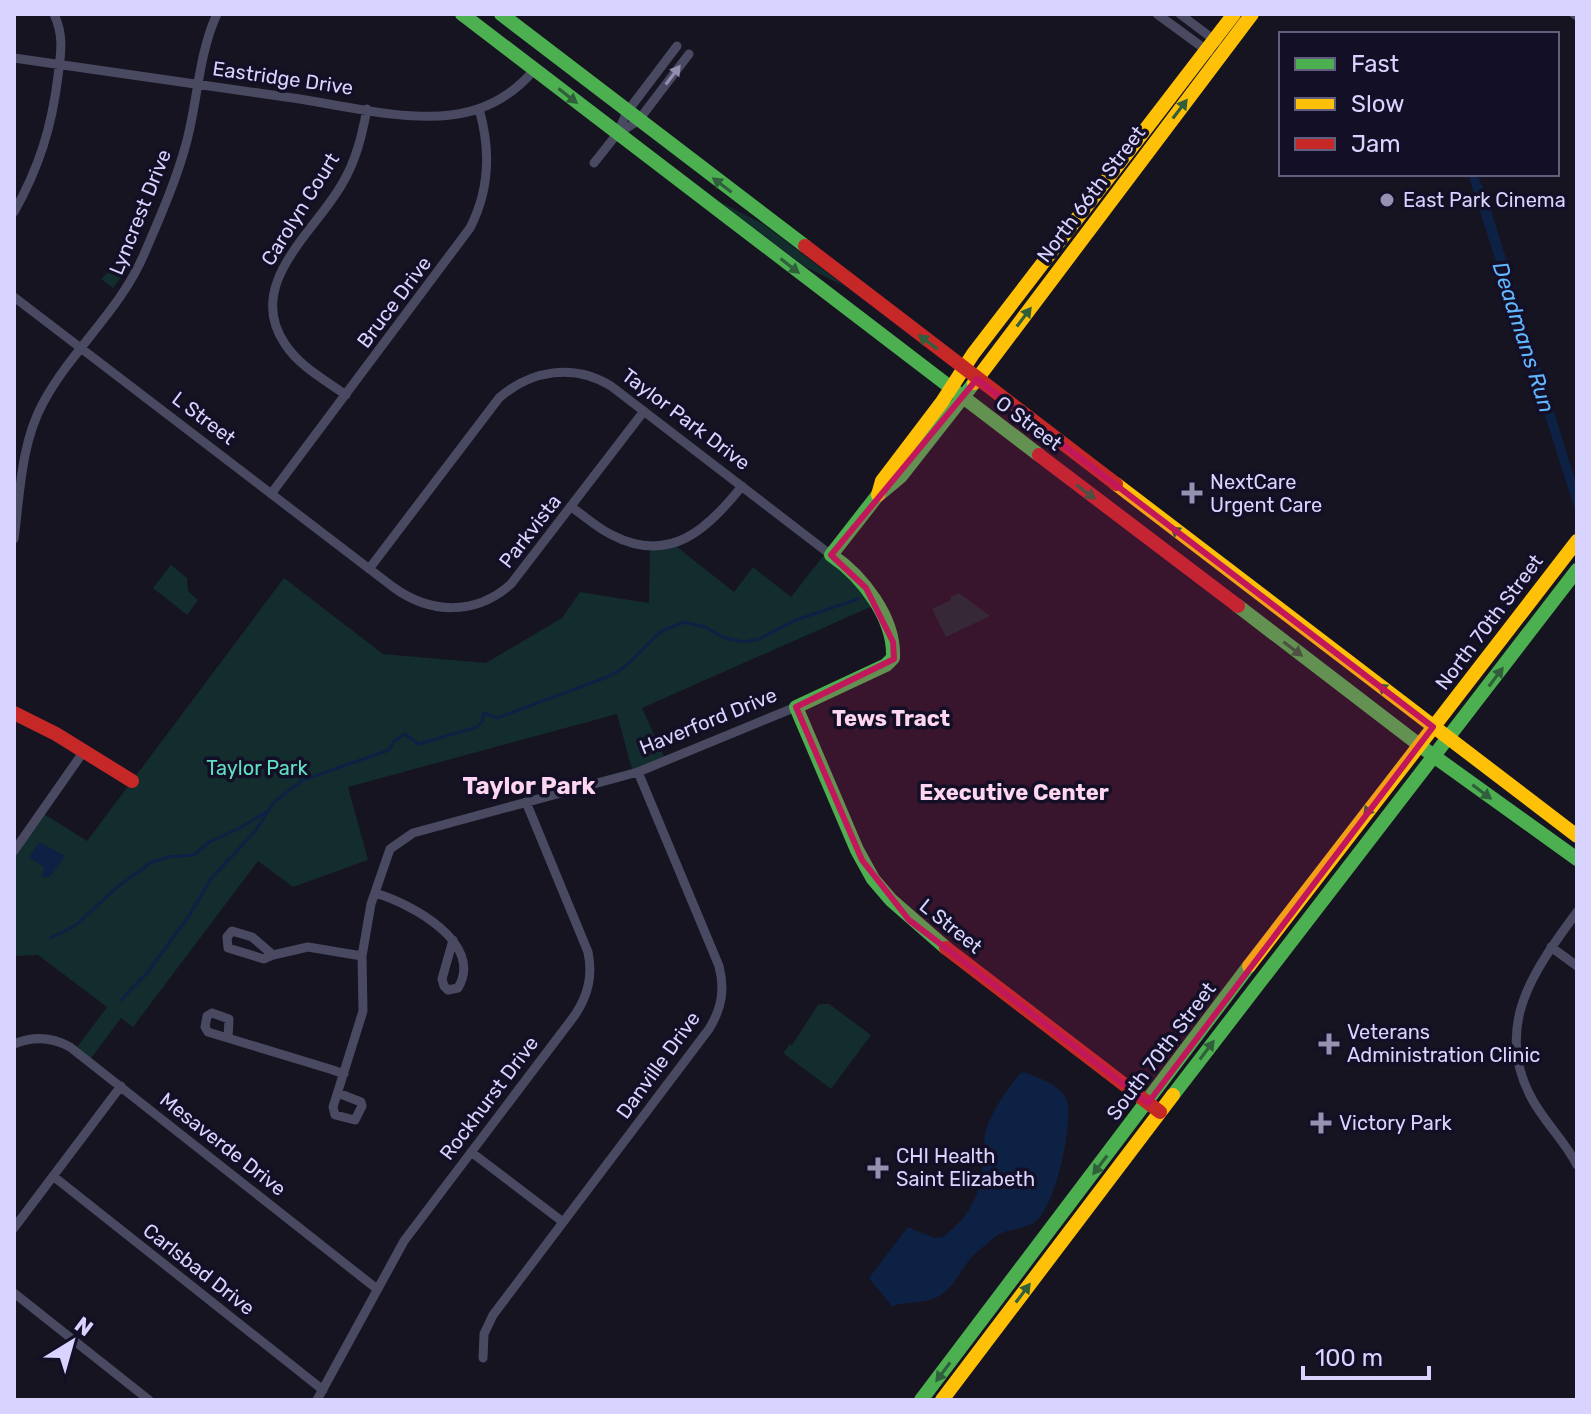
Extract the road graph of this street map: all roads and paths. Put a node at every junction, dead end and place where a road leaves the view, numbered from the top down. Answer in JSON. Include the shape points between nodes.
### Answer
{"nodes":[{"id":1,"x":54,"y":14,"type":"edge"},
{"id":2,"x":217,"y":14,"type":"edge"},
{"id":3,"x":462,"y":14,"type":"edge"},
{"id":4,"x":501,"y":14,"type":"edge"},
{"id":5,"x":1157,"y":14,"type":"edge"},
{"id":6,"x":1180,"y":14,"type":"edge"},
{"id":7,"x":1234,"y":14,"type":"edge"},
{"id":8,"x":1252,"y":14,"type":"edge"},
{"id":9,"x":677,"y":46,"type":"dead end"},
{"id":10,"x":1216,"y":49,"type":"junction"},
{"id":11,"x":689,"y":54,"type":"dead end"},
{"id":12,"x":14,"y":58,"type":"edge"},
{"id":13,"x":60,"y":65,"type":"junction"},
{"id":14,"x":534,"y":70,"type":"junction"},
{"id":15,"x":198,"y":84,"type":"junction"},
{"id":16,"x":367,"y":109,"type":"junction"},
{"id":17,"x":479,"y":109,"type":"junction"},
{"id":18,"x":632,"y":116,"type":"junction"},
{"id":19,"x":617,"y":134,"type":"junction"},
{"id":20,"x":1130,"y":149,"type":"junction"},
{"id":21,"x":594,"y":163,"type":"dead end"},
{"id":22,"x":14,"y":212,"type":"edge"},
{"id":23,"x":1096,"y":221,"type":"junction"},
{"id":24,"x":14,"y":297,"type":"edge"},
{"id":25,"x":82,"y":349,"type":"junction"},
{"id":26,"x":963,"y":369,"type":"junction"},
{"id":27,"x":977,"y":379,"type":"junction"},
{"id":28,"x":956,"y":393,"type":"junction"},
{"id":29,"x":346,"y":395,"type":"junction"},
{"id":30,"x":644,"y":411,"type":"junction"},
{"id":31,"x":742,"y":486,"type":"junction"},
{"id":32,"x":271,"y":494,"type":"junction"},
{"id":33,"x":571,"y":507,"type":"junction"},
{"id":34,"x":14,"y":539,"type":"edge"},
{"id":35,"x":1577,"y":541,"type":"edge"},
{"id":36,"x":831,"y":555,"type":"junction"},
{"id":37,"x":369,"y":569,"type":"junction"},
{"id":38,"x":1577,"y":570,"type":"edge"},
{"id":39,"x":894,"y":655,"type":"joint"},
{"id":40,"x":796,"y":707,"type":"junction"},
{"id":41,"x":14,"y":713,"type":"edge"},
{"id":42,"x":1433,"y":727,"type":"junction"},
{"id":43,"x":1449,"y":739,"type":"junction"},
{"id":44,"x":1419,"y":746,"type":"junction"},
{"id":45,"x":84,"y":751,"type":"junction"},
{"id":46,"x":1435,"y":757,"type":"junction"},
{"id":47,"x":638,"y":772,"type":"junction"},
{"id":48,"x":132,"y":781,"type":"dead end"},
{"id":49,"x":526,"y":802,"type":"junction"},
{"id":50,"x":1577,"y":836,"type":"edge"},
{"id":51,"x":14,"y":851,"type":"edge"},
{"id":52,"x":1577,"y":859,"type":"edge"},
{"id":53,"x":375,"y":893,"type":"junction"},
{"id":54,"x":1577,"y":912,"type":"edge"},
{"id":55,"x":453,"y":940,"type":"junction"},
{"id":56,"x":1551,"y":947,"type":"junction"},
{"id":57,"x":273,"y":955,"type":"junction"},
{"id":58,"x":362,"y":956,"type":"junction"},
{"id":59,"x":1577,"y":966,"type":"edge"},
{"id":60,"x":228,"y":1038,"type":"dead end"},
{"id":61,"x":14,"y":1044,"type":"edge"},
{"id":62,"x":344,"y":1074,"type":"junction"},
{"id":63,"x":121,"y":1086,"type":"junction"},
{"id":64,"x":338,"y":1093,"type":"dead end"},
{"id":65,"x":1148,"y":1103,"type":"junction"},
{"id":66,"x":1160,"y":1112,"type":"junction"},
{"id":67,"x":471,"y":1152,"type":"junction"},
{"id":68,"x":1577,"y":1165,"type":"edge"},
{"id":69,"x":53,"y":1176,"type":"junction"},
{"id":70,"x":563,"y":1222,"type":"junction"},
{"id":71,"x":14,"y":1228,"type":"edge"},
{"id":72,"x":377,"y":1289,"type":"junction"},
{"id":73,"x":14,"y":1293,"type":"edge"},
{"id":74,"x":483,"y":1358,"type":"dead end"},
{"id":75,"x":323,"y":1390,"type":"junction"},
{"id":76,"x":149,"y":1400,"type":"edge"},
{"id":77,"x":317,"y":1400,"type":"edge"},
{"id":78,"x":921,"y":1400,"type":"edge"},
{"id":79,"x":942,"y":1400,"type":"edge"}],
"edges":[{"from":1,"to":13,"type":"street","via":[[62,36]]},
{"from":2,"to":15,"type":"street","name":"Lyncrest Drive"},
{"from":3,"to":14,"type":"main road","name":"O Street"},
{"from":4,"to":18,"type":"main road","name":"O Street"},
{"from":5,"to":10,"type":"street"},
{"from":6,"to":10,"type":"street"},
{"from":7,"to":10,"type":"main road","name":"North 66th Street"},
{"from":8,"to":10,"type":"main road","name":"North 66th Street"},
{"from":9,"to":18,"type":"street"},
{"from":10,"to":20,"type":"main road","name":"North 66th Street"},
{"from":23,"to":10,"type":"main road","name":"North 66th Street","one_way":true},
{"from":18,"to":11,"type":"street","one_way":true},
{"from":12,"to":13,"type":"street","name":"Eastridge Drive"},
{"from":13,"to":15,"type":"street","name":"Eastridge Drive"},
{"from":13,"to":22,"type":"street","via":[[46,142]]},
{"from":14,"to":17,"type":"street","name":"Eastridge Drive","via":[[507,96]]},
{"from":14,"to":19,"type":"main road","name":"O Street","one_way":true},
{"from":15,"to":16,"type":"street","name":"Eastridge Drive"},
{"from":15,"to":25,"type":"street","name":"Lyncrest Drive","via":[[182,158],[136,275]]},
{"from":16,"to":17,"type":"street","name":"Eastridge Drive","via":[[442,116]]},
{"from":16,"to":29,"type":"street","name":"Carolyn Court","via":[[345,180],[284,264],[273,295],[276,325],[286,345]]},
{"from":17,"to":29,"type":"street","name":"Bruce Drive","via":[[488,162],[474,219]]},
{"from":18,"to":19,"type":"street"},
{"from":26,"to":18,"type":"main road","name":"O Street","one_way":true},
{"from":19,"to":21,"type":"street"},
{"from":19,"to":28,"type":"main road","name":"O Street","one_way":true},
{"from":20,"to":23,"type":"main road","via":[[1097,205]]},
{"from":20,"to":26,"type":"main road","name":"North 66th Street"},
{"from":27,"to":23,"type":"main road","name":"North 66th Street","one_way":true},
{"from":24,"to":25,"type":"street","name":"L Street"},
{"from":25,"to":32,"type":"street","name":"L Street"},
{"from":25,"to":34,"type":"street","name":"Lyncrest Drive","via":[[53,386],[32,427]]},
{"from":26,"to":27,"type":"main road","name":"O Street"},
{"from":26,"to":28,"type":"main road","name":"North 66th Street"},
{"from":27,"to":28,"type":"main road","name":"North 66th Street"},
{"from":42,"to":27,"type":"main road","name":"O Street","one_way":true},
{"from":28,"to":36,"type":"main road","via":[[882,481],[877,496]]},
{"from":28,"to":44,"type":"main road","name":"O Street","one_way":true},
{"from":29,"to":32,"type":"street","name":"Bruce Drive"},
{"from":30,"to":31,"type":"street","name":"Taylor Park Drive"},
{"from":30,"to":33,"type":"street","name":"Parkvista"},
{"from":30,"to":37,"type":"street","name":"Taylor Park Drive","via":[[605,383],[582,374],[550,373],[520,383],[495,404]]},
{"from":31,"to":33,"type":"street","via":[[699,532],[665,545],[618,538]]},
{"from":31,"to":36,"type":"street","name":"Taylor Park Drive"},
{"from":32,"to":37,"type":"street","name":"L Street"},
{"from":33,"to":37,"type":"street","name":"Parkvista","via":[[511,584],[476,605],[426,605]]},
{"from":35,"to":42,"type":"main road","name":"North 70th Street"},
{"from":36,"to":39,"type":"main road","name":"Taylor Park Drive","via":[[866,588],[893,642]]},
{"from":43,"to":38,"type":"main road","name":"North 70th Street","one_way":true},
{"from":39,"to":40,"type":"main road","name":"Haverford Drive","via":[[886,665]]},
{"from":40,"to":47,"type":"street","name":"Haverford Drive"},
{"from":40,"to":65,"type":"main road","name":"L Street","via":[[857,850],[891,900],[920,929]]},
{"from":41,"to":45,"type":"main road"},
{"from":42,"to":43,"type":"main road","name":"O Street"},
{"from":42,"to":44,"type":"main road","name":"South 70th Street"},
{"from":43,"to":46,"type":"main road","name":"North 70th Street"},
{"from":43,"to":50,"type":"main road","name":"O Street"},
{"from":44,"to":46,"type":"main road","name":"O Street"},
{"from":44,"to":65,"type":"main road","name":"South 70th Street","one_way":true},
{"from":45,"to":48,"type":"main road"},
{"from":45,"to":51,"type":"street"},
{"from":46,"to":52,"type":"main road","name":"O Street","one_way":true},
{"from":66,"to":46,"type":"main road","name":"South 70th Street","one_way":true},
{"from":47,"to":49,"type":"street","name":"Haverford Drive"},
{"from":47,"to":70,"type":"street","name":"Danville Drive","via":[[719,966],[722,1000],[709,1029]]},
{"from":49,"to":53,"type":"street","name":"Haverford Drive","via":[[413,833],[390,849]]},
{"from":49,"to":67,"type":"street","name":"Rockhurst Drive","via":[[588,952],[589,984],[575,1015]]},
{"from":53,"to":55,"type":"street","via":[[405,905]]},
{"from":53,"to":58,"type":"street"},
{"from":54,"to":56,"type":"street"},
{"from":55,"to":55,"type":"street","via":[[464,968],[458,988],[448,990],[442,979]]},
{"from":56,"to":59,"type":"street"},
{"from":56,"to":68,"type":"street","via":[[1523,1001],[1518,1055],[1530,1095]]},
{"from":57,"to":57,"type":"street","via":[[259,959],[234,952],[227,937],[232,931],[252,937]]},
{"from":57,"to":58,"type":"street","via":[[308,947]]},
{"from":58,"to":62,"type":"street","via":[[363,1011]]},
{"from":60,"to":62,"type":"street"},
{"from":61,"to":63,"type":"street","name":"Mesaverde Drive","via":[[41,1038],[60,1041]]},
{"from":62,"to":64,"type":"street"},
{"from":63,"to":69,"type":"street"},
{"from":63,"to":72,"type":"street","name":"Mesaverde Drive"},
{"from":65,"to":66,"type":"main road","name":"L Street"},
{"from":65,"to":78,"type":"main road","name":"South 70th Street","one_way":true},
{"from":79,"to":66,"type":"main road","name":"South 70th Street","one_way":true},
{"from":67,"to":70,"type":"street"},
{"from":67,"to":72,"type":"street","name":"Rockhurst Drive","via":[[404,1241]]},
{"from":69,"to":71,"type":"street"},
{"from":69,"to":75,"type":"street","name":"Carlsbad Drive"},
{"from":70,"to":74,"type":"street","name":"Danville Drive","via":[[500,1305],[484,1334]]},
{"from":72,"to":75,"type":"street","name":"Rockhurst Drive"},
{"from":73,"to":76,"type":"street"},
{"from":75,"to":77,"type":"street","name":"Rockhurst Drive"}]}
